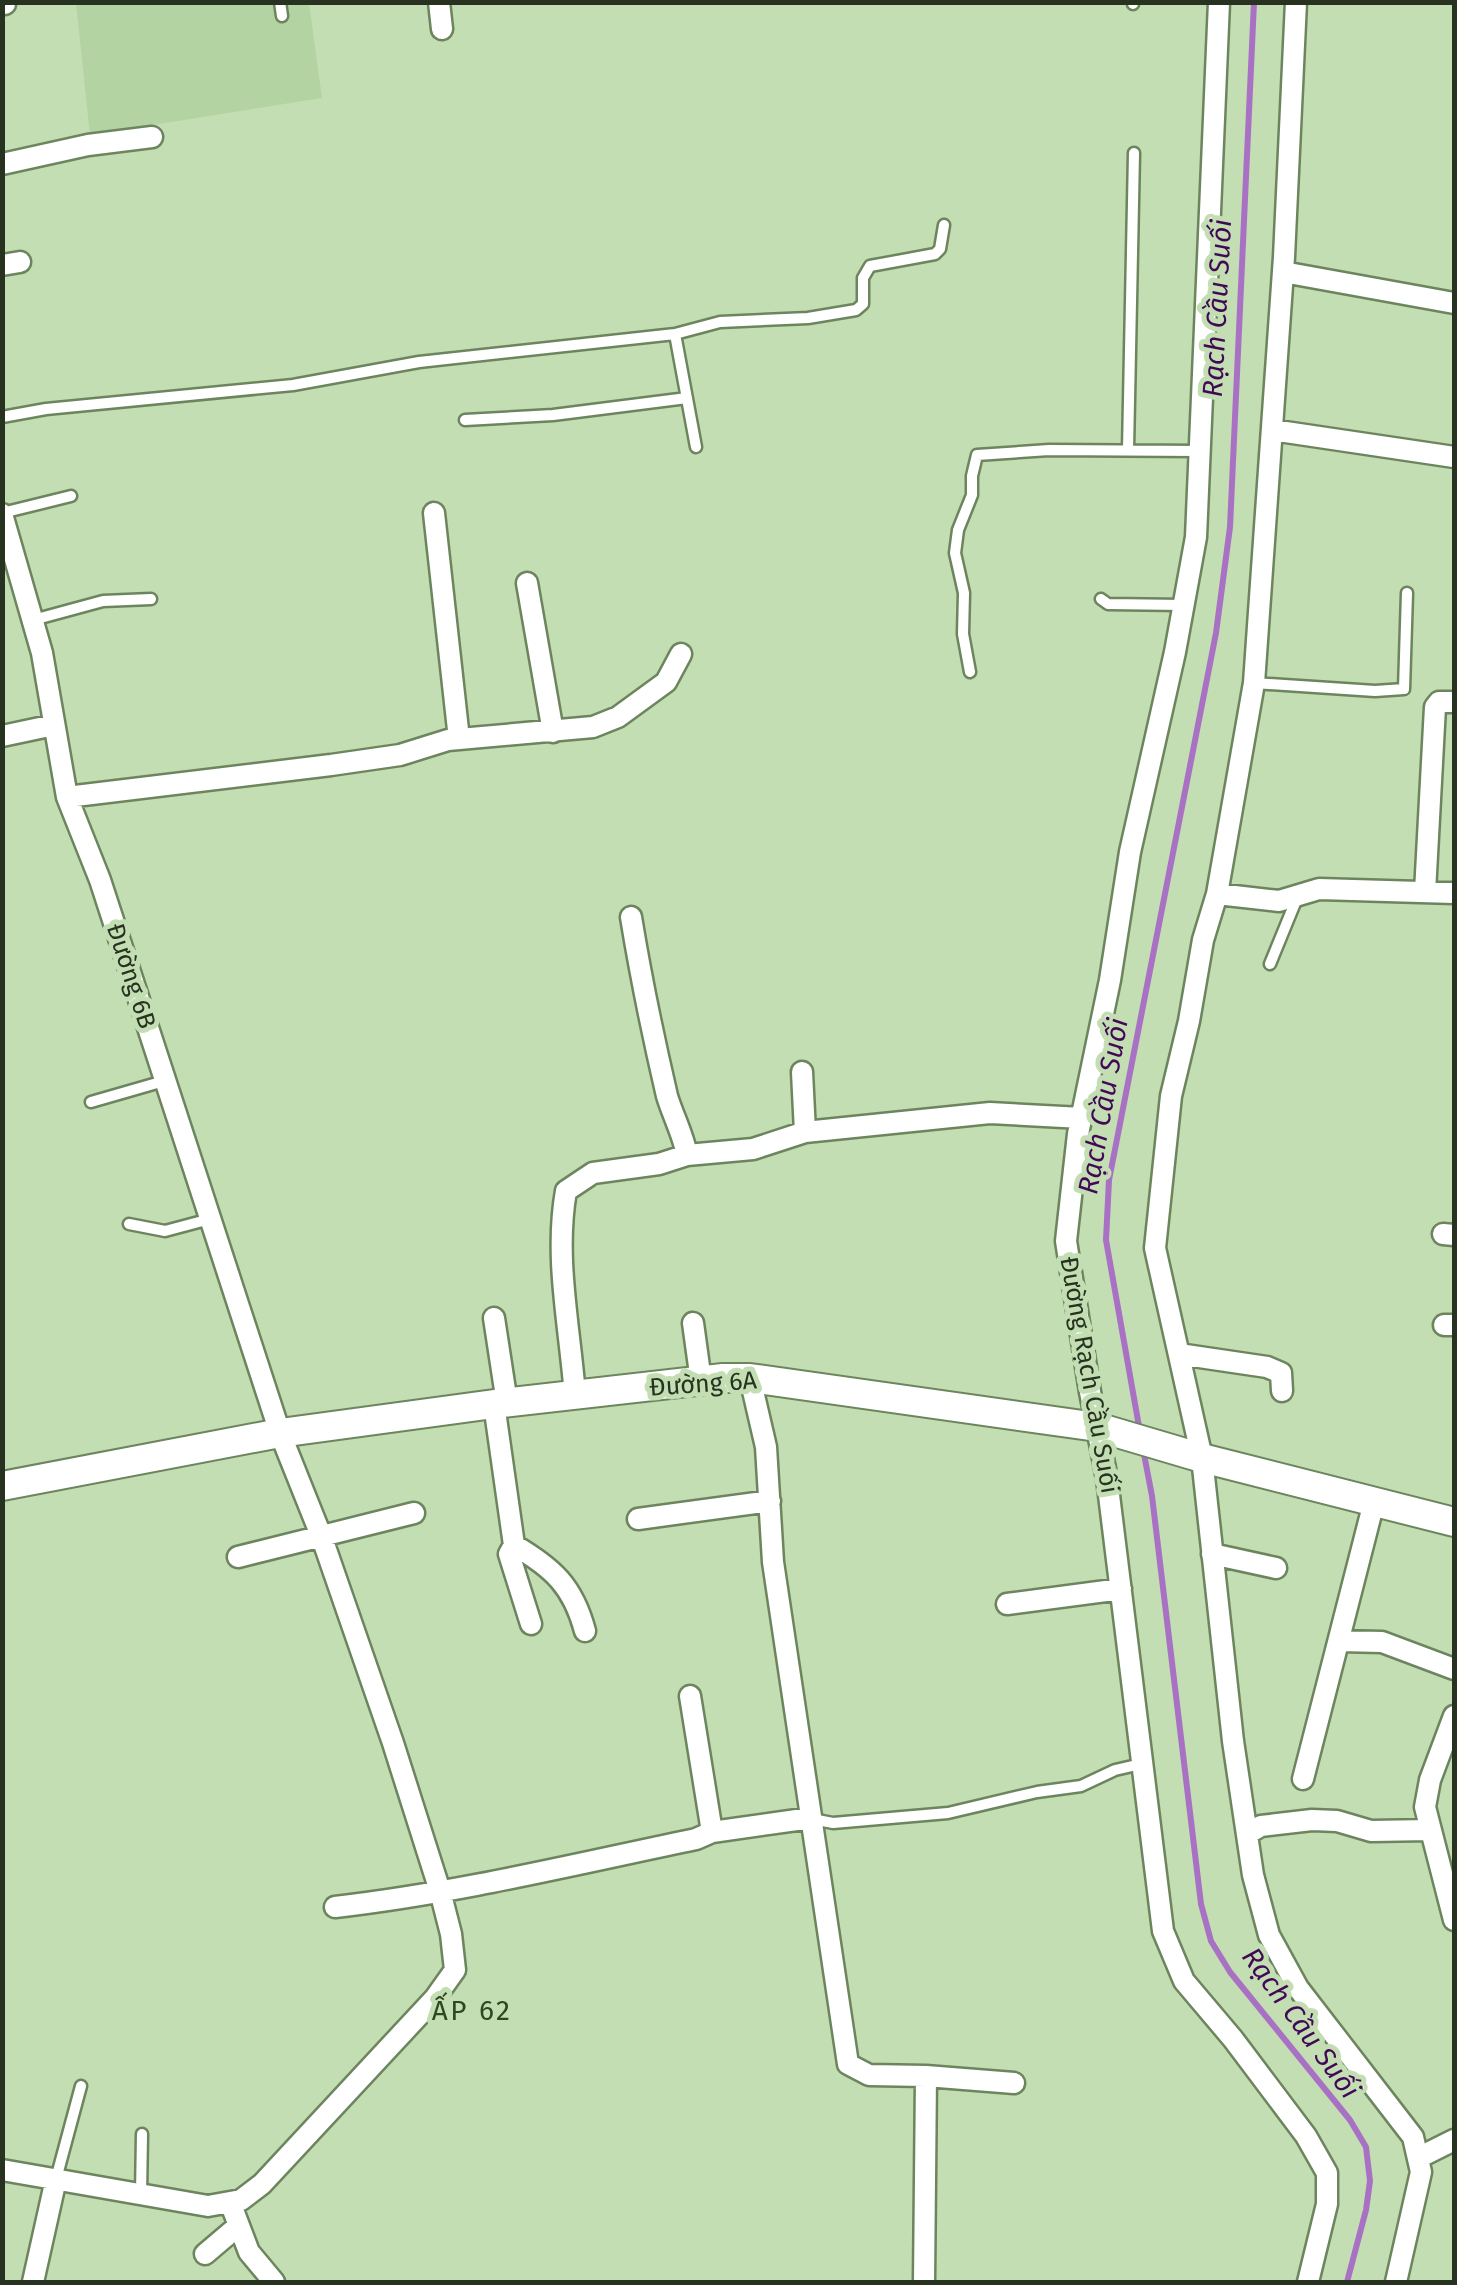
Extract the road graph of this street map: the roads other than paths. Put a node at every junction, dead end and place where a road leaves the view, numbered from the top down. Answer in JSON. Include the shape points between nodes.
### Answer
{"nodes":[{"id":1,"x":280,"y":2,"type":"edge"},
{"id":2,"x":439,"y":2,"type":"edge"},
{"id":3,"x":1220,"y":2,"type":"edge"},
{"id":4,"x":1296,"y":2,"type":"edge"},
{"id":5,"x":282,"y":16,"type":"dead end"},
{"id":6,"x":442,"y":29,"type":"dead end"},
{"id":7,"x":152,"y":136,"type":"dead end"},
{"id":8,"x":1134,"y":154,"type":"dead end"},
{"id":9,"x":2,"y":164,"type":"edge"},
{"id":10,"x":944,"y":225,"type":"dead end"},
{"id":11,"x":1283,"y":272,"type":"junction"},
{"id":12,"x":1454,"y":303,"type":"edge"},
{"id":13,"x":675,"y":334,"type":"junction"},
{"id":14,"x":687,"y":398,"type":"junction"},
{"id":15,"x":2,"y":418,"type":"edge"},
{"id":16,"x":465,"y":420,"type":"dead end"},
{"id":17,"x":1272,"y":430,"type":"junction"},
{"id":18,"x":696,"y":447,"type":"dead end"},
{"id":19,"x":1128,"y":450,"type":"junction"},
{"id":20,"x":1199,"y":451,"type":"junction"},
{"id":21,"x":1454,"y":458,"type":"edge"},
{"id":22,"x":71,"y":496,"type":"dead end"},
{"id":23,"x":434,"y":513,"type":"dead end"},
{"id":24,"x":2,"y":514,"type":"edge"},
{"id":25,"x":527,"y":582,"type":"dead end"},
{"id":26,"x":1407,"y":592,"type":"dead end"},
{"id":27,"x":151,"y":598,"type":"dead end"},
{"id":28,"x":1101,"y":599,"type":"dead end"},
{"id":29,"x":1183,"y":605,"type":"junction"},
{"id":30,"x":32,"y":620,"type":"junction"},
{"id":31,"x":681,"y":654,"type":"dead end"},
{"id":32,"x":970,"y":672,"type":"dead end"},
{"id":33,"x":1254,"y":683,"type":"junction"},
{"id":34,"x":1454,"y":702,"type":"edge"},
{"id":35,"x":54,"y":725,"type":"junction"},
{"id":36,"x":552,"y":732,"type":"junction"},
{"id":37,"x":2,"y":736,"type":"edge"},
{"id":38,"x":459,"y":739,"type":"junction"},
{"id":39,"x":67,"y":797,"type":"junction"},
{"id":40,"x":1425,"y":892,"type":"junction"},
{"id":41,"x":1454,"y":893,"type":"edge"},
{"id":42,"x":1217,"y":894,"type":"junction"},
{"id":43,"x":1298,"y":897,"type":"junction"},
{"id":44,"x":631,"y":917,"type":"dead end"},
{"id":45,"x":1270,"y":964,"type":"dead end"},
{"id":46,"x":802,"y":1072,"type":"dead end"},
{"id":47,"x":166,"y":1080,"type":"junction"},
{"id":48,"x":92,"y":1102,"type":"dead end"},
{"id":49,"x":1082,"y":1118,"type":"junction"},
{"id":50,"x":804,"y":1132,"type":"junction"},
{"id":51,"x":687,"y":1155,"type":"junction"},
{"id":52,"x":210,"y":1219,"type":"junction"},
{"id":53,"x":129,"y":1224,"type":"dead end"},
{"id":54,"x":494,"y":1318,"type":"dead end"},
{"id":55,"x":693,"y":1323,"type":"dead end"},
{"id":56,"x":1179,"y":1354,"type":"junction"},
{"id":57,"x":750,"y":1378,"type":"junction"},
{"id":58,"x":701,"y":1381,"type":"junction"},
{"id":59,"x":1282,"y":1391,"type":"dead end"},
{"id":60,"x":575,"y":1396,"type":"junction"},
{"id":61,"x":500,"y":1403,"type":"junction"},
{"id":62,"x":1102,"y":1429,"type":"junction"},
{"id":63,"x":280,"y":1433,"type":"junction"},
{"id":64,"x":1198,"y":1456,"type":"junction"},
{"id":65,"x":2,"y":1486,"type":"edge"},
{"id":66,"x":770,"y":1501,"type":"junction"},
{"id":67,"x":1374,"y":1502,"type":"junction"},
{"id":68,"x":414,"y":1512,"type":"dead end"},
{"id":69,"x":638,"y":1519,"type":"dead end"},
{"id":70,"x":1454,"y":1522,"type":"edge"},
{"id":71,"x":322,"y":1538,"type":"junction"},
{"id":72,"x":514,"y":1545,"type":"junction"},
{"id":73,"x":1212,"y":1554,"type":"junction"},
{"id":74,"x":238,"y":1558,"type":"dead end"},
{"id":75,"x":1276,"y":1568,"type":"dead end"},
{"id":76,"x":1122,"y":1590,"type":"junction"},
{"id":77,"x":1007,"y":1604,"type":"dead end"},
{"id":78,"x":531,"y":1624,"type":"dead end"},
{"id":79,"x":586,"y":1630,"type":"dead end"},
{"id":80,"x":1339,"y":1641,"type":"junction"},
{"id":81,"x":1454,"y":1669,"type":"edge"},
{"id":82,"x":690,"y":1696,"type":"dead end"},
{"id":83,"x":1454,"y":1716,"type":"edge"},
{"id":84,"x":1450,"y":1740,"type":"edge"},
{"id":85,"x":1142,"y":1764,"type":"junction"},
{"id":86,"x":1304,"y":1779,"type":"dead end"},
{"id":87,"x":810,"y":1818,"type":"junction"},
{"id":88,"x":1430,"y":1830,"type":"junction"},
{"id":89,"x":712,"y":1832,"type":"junction"},
{"id":90,"x":1247,"y":1834,"type":"junction"},
{"id":91,"x":440,"y":1891,"type":"junction"},
{"id":92,"x":335,"y":1907,"type":"dead end"},
{"id":93,"x":1454,"y":1920,"type":"edge"},
{"id":94,"x":926,"y":2076,"type":"junction"},
{"id":95,"x":1014,"y":2083,"type":"dead end"},
{"id":96,"x":81,"y":2086,"type":"dead end"},
{"id":97,"x":142,"y":2134,"type":"dead end"},
{"id":98,"x":1454,"y":2140,"type":"edge"},
{"id":99,"x":1418,"y":2158,"type":"junction"},
{"id":100,"x":2,"y":2170,"type":"edge"},
{"id":101,"x":56,"y":2179,"type":"junction"},
{"id":102,"x":141,"y":2194,"type":"junction"},
{"id":103,"x":230,"y":2202,"type":"junction"},
{"id":104,"x":238,"y":2226,"type":"junction"},
{"id":105,"x":205,"y":2254,"type":"dead end"},
{"id":106,"x":33,"y":2282,"type":"edge"},
{"id":107,"x":274,"y":2282,"type":"edge"},
{"id":108,"x":924,"y":2282,"type":"edge"},
{"id":109,"x":1308,"y":2282,"type":"edge"},
{"id":110,"x":1396,"y":2282,"type":"edge"}],
"edges":[{"from":1,"to":5,"type":"lane"},
{"from":2,"to":6,"type":"street"},
{"from":3,"to":20,"type":"street","name":"Đường Rạch Cầu Suối"},
{"from":4,"to":11,"type":"street"},
{"from":7,"to":9,"type":"street"},
{"from":8,"to":19,"type":"lane"},
{"from":10,"to":13,"type":"lane","via":[[936,254],[870,266],[856,310],[720,322]]},
{"from":11,"to":12,"type":"street"},
{"from":11,"to":17,"type":"street"},
{"from":13,"to":14,"type":"lane"},
{"from":13,"to":15,"type":"lane"},
{"from":14,"to":16,"type":"lane"},
{"from":14,"to":18,"type":"lane"},
{"from":17,"to":21,"type":"street"},
{"from":17,"to":33,"type":"street"},
{"from":19,"to":20,"type":"lane"},
{"from":19,"to":32,"type":"lane","via":[[977,455],[955,553]]},
{"from":20,"to":29,"type":"street","name":"Đường Rạch Cầu Suối","via":[[1196,537]]},
{"from":22,"to":24,"type":"lane"},
{"from":23,"to":38,"type":"street"},
{"from":24,"to":30,"type":"street","name":"Đường 6B"},
{"from":25,"to":36,"type":"street"},
{"from":26,"to":33,"type":"lane","via":[[1404,688]]},
{"from":27,"to":30,"type":"lane","via":[[103,601]]},
{"from":28,"to":29,"type":"lane"},
{"from":29,"to":49,"type":"street","name":"Đường Rạch Cầu Suối"},
{"from":30,"to":35,"type":"street","name":"Đường 6B"},
{"from":31,"to":36,"type":"street","via":[[666,682],[618,716]]},
{"from":33,"to":42,"type":"street"},
{"from":34,"to":40,"type":"street","via":[[1435,706]]},
{"from":35,"to":37,"type":"street"},
{"from":35,"to":39,"type":"street","name":"Đường 6B"},
{"from":36,"to":38,"type":"street"},
{"from":38,"to":39,"type":"street","via":[[332,766]]},
{"from":39,"to":47,"type":"street","name":"Đường 6B"},
{"from":40,"to":41,"type":"street"},
{"from":40,"to":43,"type":"street","via":[[1318,889]]},
{"from":42,"to":43,"type":"street"},
{"from":42,"to":56,"type":"street","via":[[1171,1096],[1154,1248]]},
{"from":43,"to":45,"type":"lane"},
{"from":44,"to":51,"type":"street","via":[[650,1028]]},
{"from":46,"to":50,"type":"street"},
{"from":47,"to":48,"type":"lane"},
{"from":47,"to":52,"type":"street","name":"Đường 6B"},
{"from":49,"to":50,"type":"street","via":[[990,1113]]},
{"from":49,"to":62,"type":"street","name":"Đường Rạch Cầu Suối","via":[[1066,1241]]},
{"from":50,"to":51,"type":"street","via":[[753,1149]]},
{"from":51,"to":60,"type":"street","via":[[593,1173],[566,1191],[561,1260]]},
{"from":52,"to":53,"type":"lane","via":[[166,1232]]},
{"from":52,"to":63,"type":"street","name":"Đường 6B"},
{"from":54,"to":61,"type":"street"},
{"from":55,"to":58,"type":"street"},
{"from":56,"to":59,"type":"street","via":[[1267,1367],[1281,1373]]},
{"from":56,"to":64,"type":"street"},
{"from":57,"to":58,"type":"street","name":"Đường 6A"},
{"from":57,"to":62,"type":"street","name":"Đường 6A"},
{"from":57,"to":66,"type":"street"},
{"from":58,"to":60,"type":"street","name":"Đường 6A"},
{"from":60,"to":61,"type":"street","name":"Đường 6A"},
{"from":61,"to":63,"type":"street","name":"Đường 6A"},
{"from":61,"to":72,"type":"street"},
{"from":62,"to":64,"type":"street","name":"Đường 6A"},
{"from":62,"to":76,"type":"street","name":"Đường Rạch Cầu Suối"},
{"from":63,"to":65,"type":"street","name":"Đường 6A"},
{"from":63,"to":71,"type":"street","name":"Đường 6B"},
{"from":64,"to":67,"type":"street","name":"Đường 6A"},
{"from":64,"to":73,"type":"street"},
{"from":66,"to":69,"type":"street"},
{"from":66,"to":87,"type":"street"},
{"from":67,"to":70,"type":"street","name":"Đường 6A"},
{"from":67,"to":80,"type":"street"},
{"from":68,"to":71,"type":"street"},
{"from":71,"to":74,"type":"street"},
{"from":71,"to":91,"type":"street","name":"Đường 6B"},
{"from":72,"to":78,"type":"street","via":[[509,1554]]},
{"from":72,"to":79,"type":"street","via":[[554,1571],[578,1604]]},
{"from":73,"to":75,"type":"street"},
{"from":73,"to":90,"type":"street"},
{"from":76,"to":77,"type":"street"},
{"from":76,"to":85,"type":"street","name":"Đường Rạch Cầu Suối"},
{"from":80,"to":81,"type":"street","via":[[1382,1642]]},
{"from":80,"to":86,"type":"street"},
{"from":82,"to":89,"type":"street"},
{"from":83,"to":84,"type":"street"},
{"from":84,"to":88,"type":"street","via":[[1430,1780]]},
{"from":85,"to":87,"type":"lane","via":[[1081,1786],[948,1814],[833,1823]]},
{"from":85,"to":109,"type":"street","name":"Đường Rạch Cầu Suối","via":[[1164,1932],[1184,1981],[1306,2136],[1327,2174],[1327,2204]]},
{"from":87,"to":89,"type":"street"},
{"from":87,"to":94,"type":"street","via":[[848,2064],[869,2075]]},
{"from":88,"to":90,"type":"street","via":[[1371,1831],[1312,1820]]},
{"from":88,"to":93,"type":"street"},
{"from":89,"to":91,"type":"street"},
{"from":90,"to":99,"type":"street","via":[[1269,1935],[1298,1988],[1412,2137]]},
{"from":91,"to":92,"type":"street"},
{"from":91,"to":103,"type":"street","name":"Đường 6B","via":[[455,1970],[262,2184]]},
{"from":94,"to":95,"type":"street"},
{"from":94,"to":108,"type":"street"},
{"from":96,"to":101,"type":"lane"},
{"from":97,"to":102,"type":"lane"},
{"from":98,"to":99,"type":"street"},
{"from":99,"to":110,"type":"street","via":[[1421,2172]]},
{"from":100,"to":101,"type":"street"},
{"from":101,"to":102,"type":"street"},
{"from":101,"to":106,"type":"street"},
{"from":102,"to":103,"type":"street","via":[[208,2206]]},
{"from":103,"to":104,"type":"street"},
{"from":104,"to":105,"type":"street"},
{"from":104,"to":107,"type":"street"}]}
